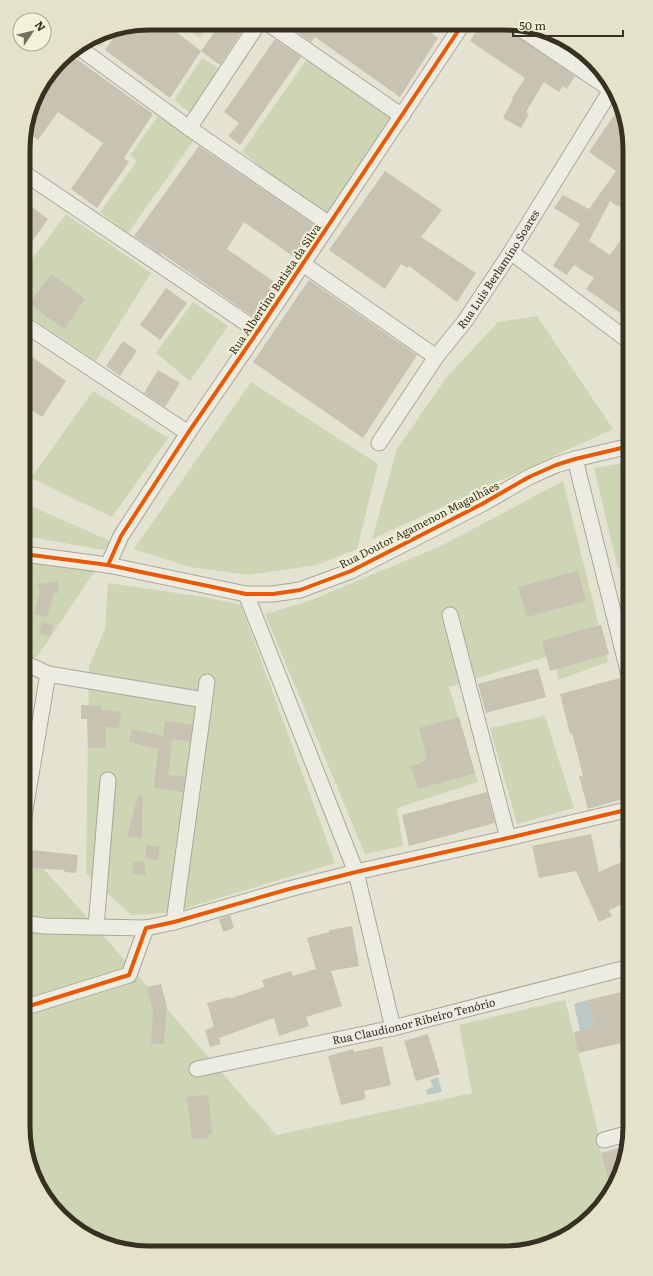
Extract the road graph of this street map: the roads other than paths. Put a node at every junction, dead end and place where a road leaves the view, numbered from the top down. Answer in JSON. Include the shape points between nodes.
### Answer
{"nodes":[{"id":1,"x":254,"y":30,"type":"edge"},
{"id":2,"x":278,"y":30,"type":"edge"},
{"id":3,"x":459,"y":30,"type":"edge"},
{"id":4,"x":525,"y":32,"type":"edge"},
{"id":5,"x":83,"y":50,"type":"edge"},
{"id":6,"x":604,"y":84,"type":"edge"},
{"id":7,"x":609,"y":93,"type":"edge"},
{"id":8,"x":402,"y":116,"type":"junction"},
{"id":9,"x":189,"y":128,"type":"junction"},
{"id":10,"x":30,"y":177,"type":"edge"},
{"id":11,"x":329,"y":224,"type":"junction"},
{"id":12,"x":511,"y":252,"type":"junction"},
{"id":13,"x":303,"y":264,"type":"junction"},
{"id":14,"x":30,"y":328,"type":"edge"},
{"id":15,"x":258,"y":332,"type":"junction"},
{"id":16,"x":623,"y":337,"type":"edge"},
{"id":17,"x":436,"y":356,"type":"junction"},
{"id":18,"x":188,"y":433,"type":"junction"},
{"id":19,"x":380,"y":443,"type":"dead end"},
{"id":20,"x":623,"y":448,"type":"edge"},
{"id":21,"x":575,"y":459,"type":"junction"},
{"id":22,"x":30,"y":555,"type":"edge"},
{"id":23,"x":108,"y":565,"type":"junction"},
{"id":24,"x":246,"y":594,"type":"junction"},
{"id":25,"x":450,"y":615,"type":"dead end"},
{"id":26,"x":623,"y":651,"type":"edge"},
{"id":27,"x":30,"y":665,"type":"edge"},
{"id":28,"x":48,"y":674,"type":"junction"},
{"id":29,"x":207,"y":682,"type":"dead end"},
{"id":30,"x":204,"y":700,"type":"junction"},
{"id":31,"x":108,"y":780,"type":"dead end"},
{"id":32,"x":30,"y":781,"type":"edge"},
{"id":33,"x":623,"y":811,"type":"edge"},
{"id":34,"x":508,"y":838,"type":"junction"},
{"id":35,"x":356,"y":872,"type":"junction"},
{"id":36,"x":174,"y":922,"type":"junction"},
{"id":37,"x":30,"y":924,"type":"edge"},
{"id":38,"x":96,"y":927,"type":"junction"},
{"id":39,"x":146,"y":928,"type":"junction"},
{"id":40,"x":623,"y":969,"type":"edge"},
{"id":41,"x":30,"y":1006,"type":"edge"},
{"id":42,"x":393,"y":1028,"type":"junction"},
{"id":43,"x":197,"y":1069,"type":"dead end"},
{"id":44,"x":623,"y":1136,"type":"edge"},
{"id":45,"x":604,"y":1140,"type":"dead end"}],
"edges":[{"from":1,"to":9,"type":"street"},
{"from":2,"to":8,"type":"street"},
{"from":3,"to":8,"type":"street","name":"Rua Albertino Batista da Silva"},
{"from":4,"to":6,"type":"street"},
{"from":5,"to":9,"type":"street"},
{"from":7,"to":12,"type":"street","name":"Rua Luis Berlamino Soares"},
{"from":8,"to":11,"type":"street","name":"Rua Albertino Batista da Silva"},
{"from":9,"to":11,"type":"street"},
{"from":10,"to":15,"type":"street"},
{"from":11,"to":13,"type":"street","name":"Rua Albertino Batista da Silva"},
{"from":12,"to":16,"type":"street"},
{"from":12,"to":17,"type":"street","name":"Rua Luis Berlamino Soares","via":[[465,321]]},
{"from":13,"to":15,"type":"street","name":"Rua Albertino Batista da Silva"},
{"from":13,"to":17,"type":"street"},
{"from":14,"to":18,"type":"street"},
{"from":15,"to":18,"type":"street","name":"Rua Albertino Batista da Silva"},
{"from":17,"to":19,"type":"street","name":"Rua Luis Berlamino Soares"},
{"from":18,"to":23,"type":"street","name":"Rua Albertino Batista da Silva","via":[[121,536]]},
{"from":20,"to":21,"type":"street","name":"Rua Doutor Agamenon Magalhães"},
{"from":21,"to":24,"type":"street","name":"Rua Doutor Agamenon Magalhães","via":[[529,478],[352,571],[300,590]]},
{"from":21,"to":26,"type":"street"},
{"from":22,"to":23,"type":"street","name":"Rua Doutor Agamenon Magalhães"},
{"from":23,"to":24,"type":"street","name":"Rua Doutor Agamenon Magalhães"},
{"from":24,"to":35,"type":"street"},
{"from":25,"to":34,"type":"street"},
{"from":27,"to":28,"type":"street"},
{"from":28,"to":30,"type":"street"},
{"from":28,"to":32,"type":"street"},
{"from":29,"to":30,"type":"street"},
{"from":30,"to":36,"type":"street"},
{"from":31,"to":38,"type":"street"},
{"from":33,"to":34,"type":"street"},
{"from":34,"to":35,"type":"street"},
{"from":35,"to":36,"type":"street"},
{"from":35,"to":42,"type":"street"},
{"from":36,"to":39,"type":"street"},
{"from":37,"to":38,"type":"street"},
{"from":38,"to":39,"type":"street"},
{"from":39,"to":41,"type":"street","via":[[129,975]]},
{"from":40,"to":42,"type":"street","name":"Rua Claudionor Ribeiro Tenório"},
{"from":42,"to":43,"type":"street","name":"Rua Claudionor Ribeiro Tenório"},
{"from":44,"to":45,"type":"street"}]}
